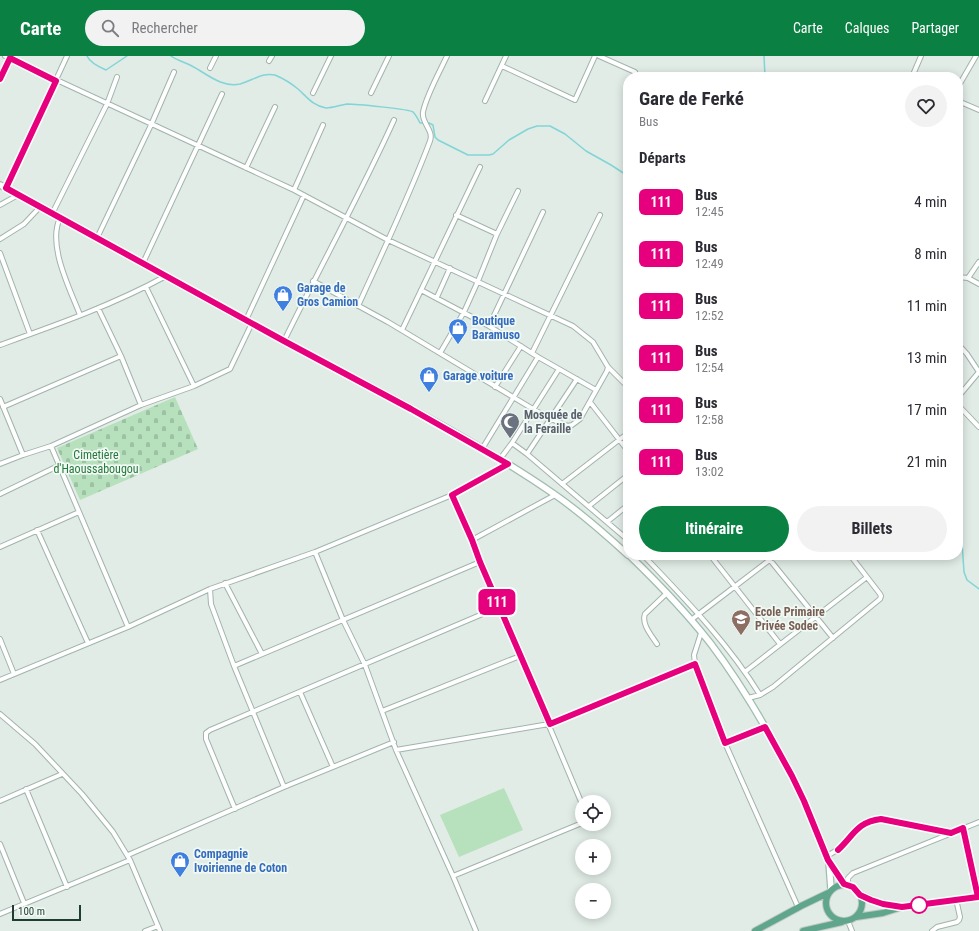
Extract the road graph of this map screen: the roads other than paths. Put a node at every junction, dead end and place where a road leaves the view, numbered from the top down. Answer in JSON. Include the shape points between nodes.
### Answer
{"nodes":[{"id":1,"x":5,"y":56,"type":"edge"},
{"id":2,"x":67,"y":56,"type":"edge"},
{"id":3,"x":216,"y":56,"type":"edge"},
{"id":4,"x":272,"y":56,"type":"edge"},
{"id":5,"x":331,"y":56,"type":"edge"},
{"id":6,"x":389,"y":56,"type":"edge"},
{"id":7,"x":447,"y":56,"type":"edge"},
{"id":8,"x":506,"y":56,"type":"edge"},
{"id":9,"x":595,"y":56,"type":"edge"},
{"id":10,"x":599,"y":56,"type":"edge"},
{"id":11,"x":921,"y":56,"type":"edge"},
{"id":12,"x":976,"y":56,"type":"edge"},
{"id":13,"x":10,"y":57,"type":"edge"},
{"id":14,"x":269,"y":61,"type":"dead end"},
{"id":15,"x":502,"y":66,"type":"junction"},
{"id":16,"x":210,"y":68,"type":"dead end"},
{"id":17,"x":174,"y":72,"type":"dead end"},
{"id":18,"x":635,"y":72,"type":"dead end"},
{"id":19,"x":914,"y":72,"type":"edge"},
{"id":20,"x":117,"y":77,"type":"dead end"},
{"id":21,"x":963,"y":78,"type":"edge"},
{"id":22,"x":0,"y":79,"type":"edge"},
{"id":23,"x":56,"y":81,"type":"junction"},
{"id":24,"x":313,"y":93,"type":"dead end"},
{"id":25,"x":371,"y":93,"type":"dead end"},
{"id":26,"x":222,"y":94,"type":"dead end"},
{"id":27,"x":485,"y":101,"type":"dead end"},
{"id":28,"x":963,"y":103,"type":"edge"},
{"id":29,"x":107,"y":104,"type":"junction"},
{"id":30,"x":275,"y":107,"type":"dead end"},
{"id":31,"x":979,"y":110,"type":"edge"},
{"id":32,"x":394,"y":120,"type":"dead end"},
{"id":33,"x":151,"y":125,"type":"junction"},
{"id":34,"x":323,"y":125,"type":"dead end"},
{"id":35,"x":197,"y":146,"type":"junction"},
{"id":36,"x":480,"y":167,"type":"dead end"},
{"id":37,"x":246,"y":168,"type":"junction"},
{"id":38,"x":0,"y":185,"type":"edge"},
{"id":39,"x":6,"y":188,"type":"junction"},
{"id":40,"x":294,"y":190,"type":"junction"},
{"id":41,"x":518,"y":191,"type":"dead end"},
{"id":42,"x":18,"y":195,"type":"junction"},
{"id":43,"x":304,"y":196,"type":"junction"},
{"id":44,"x":0,"y":205,"type":"edge"},
{"id":45,"x":40,"y":207,"type":"junction"},
{"id":46,"x":543,"y":212,"type":"dead end"},
{"id":47,"x":52,"y":214,"type":"junction"},
{"id":48,"x":456,"y":215,"type":"junction"},
{"id":49,"x":600,"y":215,"type":"dead end"},
{"id":50,"x":60,"y":218,"type":"junction"},
{"id":51,"x":346,"y":218,"type":"junction"},
{"id":52,"x":497,"y":234,"type":"junction"},
{"id":53,"x":97,"y":238,"type":"junction"},
{"id":54,"x":0,"y":239,"type":"edge"},
{"id":55,"x":388,"y":240,"type":"junction"},
{"id":56,"x":0,"y":253,"type":"edge"},
{"id":57,"x":434,"y":261,"type":"junction"},
{"id":58,"x":979,"y":262,"type":"edge"},
{"id":59,"x":143,"y":263,"type":"junction"},
{"id":60,"x":450,"y":268,"type":"junction"},
{"id":61,"x":166,"y":276,"type":"junction"},
{"id":62,"x":963,"y":278,"type":"edge"},
{"id":63,"x":968,"y":278,"type":"junction"},
{"id":64,"x":478,"y":281,"type":"junction"},
{"id":65,"x":313,"y":282,"type":"junction"},
{"id":66,"x":979,"y":284,"type":"edge"},
{"id":67,"x":146,"y":287,"type":"junction"},
{"id":68,"x":422,"y":290,"type":"junction"},
{"id":69,"x":505,"y":294,"type":"junction"},
{"id":70,"x":438,"y":297,"type":"junction"},
{"id":71,"x":358,"y":306,"type":"junction"},
{"id":72,"x":98,"y":308,"type":"junction"},
{"id":73,"x":464,"y":312,"type":"junction"},
{"id":74,"x":80,"y":315,"type":"junction"},
{"id":75,"x":551,"y":315,"type":"junction"},
{"id":76,"x":249,"y":322,"type":"junction"},
{"id":77,"x":490,"y":326,"type":"junction"},
{"id":78,"x":402,"y":330,"type":"junction"},
{"id":79,"x":30,"y":334,"type":"junction"},
{"id":80,"x":284,"y":341,"type":"junction"},
{"id":81,"x":0,"y":345,"type":"edge"},
{"id":82,"x":521,"y":346,"type":"junction"},
{"id":83,"x":963,"y":350,"type":"edge"},
{"id":84,"x":440,"y":353,"type":"junction"},
{"id":85,"x":532,"y":353,"type":"junction"},
{"id":86,"x":121,"y":356,"type":"junction"},
{"id":87,"x":538,"y":357,"type":"junction"},
{"id":88,"x":608,"y":367,"type":"junction"},
{"id":89,"x":559,"y":369,"type":"junction"},
{"id":90,"x":979,"y":372,"type":"edge"},
{"id":91,"x":577,"y":379,"type":"junction"},
{"id":92,"x":623,"y":382,"type":"edge"},
{"id":93,"x":194,"y":386,"type":"junction"},
{"id":94,"x":495,"y":387,"type":"junction"},
{"id":95,"x":596,"y":390,"type":"junction"},
{"id":96,"x":963,"y":391,"type":"edge"},
{"id":97,"x":513,"y":398,"type":"junction"},
{"id":98,"x":0,"y":399,"type":"edge"},
{"id":99,"x":590,"y":402,"type":"junction"},
{"id":100,"x":141,"y":405,"type":"junction"},
{"id":101,"x":3,"y":407,"type":"junction"},
{"id":102,"x":533,"y":409,"type":"junction"},
{"id":103,"x":963,"y":410,"type":"edge"},
{"id":104,"x":551,"y":419,"type":"junction"},
{"id":105,"x":979,"y":427,"type":"edge"},
{"id":106,"x":623,"y":437,"type":"edge"},
{"id":107,"x":619,"y":440,"type":"junction"},
{"id":108,"x":512,"y":444,"type":"junction"},
{"id":109,"x":623,"y":445,"type":"edge"},
{"id":110,"x":51,"y":446,"type":"junction"},
{"id":111,"x":482,"y":449,"type":"junction"},
{"id":112,"x":23,"y":454,"type":"junction"},
{"id":113,"x":527,"y":454,"type":"junction"},
{"id":114,"x":500,"y":459,"type":"junction"},
{"id":115,"x":0,"y":464,"type":"edge"},
{"id":116,"x":508,"y":464,"type":"junction"},
{"id":117,"x":60,"y":465,"type":"junction"},
{"id":118,"x":623,"y":479,"type":"edge"},
{"id":119,"x":562,"y":484,"type":"junction"},
{"id":120,"x":0,"y":494,"type":"edge"},
{"id":121,"x":452,"y":495,"type":"junction"},
{"id":122,"x":555,"y":495,"type":"junction"},
{"id":123,"x":589,"y":506,"type":"junction"},
{"id":124,"x":623,"y":509,"type":"edge"},
{"id":125,"x":79,"y":512,"type":"junction"},
{"id":126,"x":607,"y":522,"type":"junction"},
{"id":127,"x":38,"y":530,"type":"junction"},
{"id":128,"x":623,"y":536,"type":"edge"},
{"id":129,"x":472,"y":540,"type":"junction"},
{"id":130,"x":0,"y":547,"type":"edge"},
{"id":131,"x":623,"y":550,"type":"edge"},
{"id":132,"x":315,"y":552,"type":"junction"},
{"id":133,"x":634,"y":560,"type":"edge"},
{"id":134,"x":648,"y":560,"type":"edge"},
{"id":135,"x":714,"y":560,"type":"edge"},
{"id":136,"x":770,"y":560,"type":"joint"},
{"id":137,"x":854,"y":560,"type":"edge"},
{"id":138,"x":480,"y":562,"type":"junction"},
{"id":139,"x":867,"y":577,"type":"junction"},
{"id":140,"x":225,"y":583,"type":"junction"},
{"id":141,"x":735,"y":587,"type":"junction"},
{"id":142,"x":210,"y":589,"type":"junction"},
{"id":143,"x":667,"y":593,"type":"junction"},
{"id":144,"x":499,"y":607,"type":"junction"},
{"id":145,"x":698,"y":614,"type":"junction"},
{"id":146,"x":816,"y":617,"type":"junction"},
{"id":147,"x":343,"y":620,"type":"junction"},
{"id":148,"x":691,"y":620,"type":"junction"},
{"id":149,"x":128,"y":627,"type":"junction"},
{"id":150,"x":701,"y":633,"type":"junction"},
{"id":151,"x":833,"y":638,"type":"junction"},
{"id":152,"x":0,"y":639,"type":"edge"},
{"id":153,"x":88,"y":643,"type":"junction"},
{"id":154,"x":657,"y":644,"type":"dead end"},
{"id":155,"x":780,"y":644,"type":"junction"},
{"id":156,"x":262,"y":654,"type":"junction"},
{"id":157,"x":520,"y":656,"type":"junction"},
{"id":158,"x":695,"y":664,"type":"junction"},
{"id":159,"x":365,"y":665,"type":"junction"},
{"id":160,"x":234,"y":666,"type":"junction"},
{"id":161,"x":746,"y":671,"type":"junction"},
{"id":162,"x":14,"y":674,"type":"junction"},
{"id":163,"x":0,"y":680,"type":"edge"},
{"id":164,"x":300,"y":692,"type":"junction"},
{"id":165,"x":760,"y":695,"type":"junction"},
{"id":166,"x":748,"y":698,"type":"junction"},
{"id":167,"x":253,"y":710,"type":"junction"},
{"id":168,"x":382,"y":711,"type":"junction"},
{"id":169,"x":0,"y":714,"type":"edge"},
{"id":170,"x":550,"y":724,"type":"junction"},
{"id":171,"x":765,"y":727,"type":"junction"},
{"id":172,"x":394,"y":742,"type":"junction"},
{"id":173,"x":725,"y":743,"type":"junction"},
{"id":174,"x":396,"y":750,"type":"junction"},
{"id":175,"x":333,"y":767,"type":"junction"},
{"id":176,"x":62,"y":774,"type":"junction"},
{"id":177,"x":284,"y":787,"type":"junction"},
{"id":178,"x":26,"y":789,"type":"junction"},
{"id":179,"x":578,"y":795,"type":"edge"},
{"id":180,"x":1,"y":799,"type":"edge"},
{"id":181,"x":235,"y":808,"type":"junction"},
{"id":182,"x":979,"y":822,"type":"edge"},
{"id":183,"x":575,"y":826,"type":"edge"},
{"id":184,"x":963,"y":828,"type":"junction"},
{"id":185,"x":951,"y":833,"type":"junction"},
{"id":186,"x":0,"y":844,"type":"edge"},
{"id":187,"x":129,"y":858,"type":"junction"},
{"id":188,"x":828,"y":858,"type":"junction"},
{"id":189,"x":453,"y":876,"type":"junction"},
{"id":190,"x":846,"y":885,"type":"junction"},
{"id":191,"x":67,"y":887,"type":"junction"},
{"id":192,"x":830,"y":891,"type":"junction"},
{"id":193,"x":860,"y":895,"type":"junction"},
{"id":194,"x":979,"y":897,"type":"edge"},
{"id":195,"x":956,"y":899,"type":"junction"},
{"id":196,"x":24,"y":903,"type":"junction"},
{"id":197,"x":798,"y":907,"type":"junction"},
{"id":198,"x":902,"y":907,"type":"junction"},
{"id":199,"x":0,"y":914,"type":"edge"},
{"id":200,"x":856,"y":917,"type":"junction"},
{"id":201,"x":846,"y":921,"type":"junction"},
{"id":202,"x":158,"y":926,"type":"junction"},
{"id":203,"x":145,"y":931,"type":"edge"},
{"id":204,"x":160,"y":931,"type":"edge"},
{"id":205,"x":476,"y":931,"type":"edge"},
{"id":206,"x":755,"y":931,"type":"edge"},
{"id":207,"x":803,"y":931,"type":"edge"},
{"id":208,"x":852,"y":931,"type":"edge"},
{"id":209,"x":932,"y":931,"type":"edge"}],
"edges":[{"from":1,"to":13,"type":"street"},
{"from":2,"to":23,"type":"street"},
{"from":3,"to":16,"type":"street"},
{"from":4,"to":14,"type":"street"},
{"from":5,"to":24,"type":"street"},
{"from":6,"to":25,"type":"street"},
{"from":7,"to":55,"type":"street","via":[[423,113],[431,137]]},
{"from":8,"to":15,"type":"street"},
{"from":9,"to":15,"type":"street","via":[[575,100]]},
{"from":10,"to":18,"type":"street"},
{"from":11,"to":19,"type":"street"},
{"from":12,"to":21,"type":"street"},
{"from":13,"to":22,"type":"street"},
{"from":13,"to":23,"type":"street"},
{"from":15,"to":27,"type":"street"},
{"from":17,"to":33,"type":"street"},
{"from":20,"to":29,"type":"street"},
{"from":23,"to":29,"type":"street"},
{"from":23,"to":39,"type":"street"},
{"from":26,"to":35,"type":"street"},
{"from":28,"to":31,"type":"street"},
{"from":29,"to":33,"type":"street"},
{"from":29,"to":47,"type":"street"},
{"from":30,"to":37,"type":"street"},
{"from":32,"to":51,"type":"street"},
{"from":33,"to":35,"type":"street"},
{"from":33,"to":53,"type":"street"},
{"from":34,"to":40,"type":"street"},
{"from":35,"to":37,"type":"street"},
{"from":35,"to":59,"type":"street"},
{"from":36,"to":48,"type":"street"},
{"from":37,"to":40,"type":"street"},
{"from":38,"to":39,"type":"street"},
{"from":39,"to":42,"type":"street"},
{"from":40,"to":43,"type":"street"},
{"from":41,"to":52,"type":"street"},
{"from":42,"to":44,"type":"street"},
{"from":42,"to":45,"type":"street"},
{"from":43,"to":51,"type":"street"},
{"from":43,"to":76,"type":"street"},
{"from":45,"to":47,"type":"street"},
{"from":45,"to":54,"type":"street","via":[[24,224]]},
{"from":46,"to":69,"type":"street"},
{"from":47,"to":50,"type":"street"},
{"from":48,"to":52,"type":"street"},
{"from":48,"to":57,"type":"street"},
{"from":49,"to":75,"type":"street"},
{"from":50,"to":53,"type":"street"},
{"from":50,"to":74,"type":"street","via":[[56,232],[57,249]]},
{"from":51,"to":55,"type":"street"},
{"from":51,"to":65,"type":"street"},
{"from":52,"to":64,"type":"street"},
{"from":53,"to":59,"type":"street"},
{"from":55,"to":57,"type":"street"},
{"from":55,"to":71,"type":"street"},
{"from":56,"to":79,"type":"street"},
{"from":57,"to":60,"type":"street"},
{"from":57,"to":68,"type":"street"},
{"from":58,"to":63,"type":"street"},
{"from":59,"to":61,"type":"street"},
{"from":60,"to":64,"type":"street"},
{"from":60,"to":70,"type":"street"},
{"from":61,"to":67,"type":"street"},
{"from":61,"to":76,"type":"street"},
{"from":62,"to":63,"type":"street"},
{"from":63,"to":66,"type":"street"},
{"from":64,"to":69,"type":"street"},
{"from":64,"to":73,"type":"street"},
{"from":65,"to":71,"type":"street"},
{"from":65,"to":80,"type":"street"},
{"from":67,"to":72,"type":"street"},
{"from":67,"to":93,"type":"street"},
{"from":68,"to":70,"type":"street"},
{"from":68,"to":78,"type":"street"},
{"from":69,"to":75,"type":"street"},
{"from":69,"to":77,"type":"street"},
{"from":70,"to":73,"type":"street"},
{"from":71,"to":78,"type":"street"},
{"from":72,"to":74,"type":"street"},
{"from":72,"to":86,"type":"street"},
{"from":73,"to":77,"type":"street"},
{"from":73,"to":84,"type":"street"},
{"from":74,"to":79,"type":"street"},
{"from":75,"to":85,"type":"street"},
{"from":75,"to":88,"type":"street","via":[[573,326],[593,342]]},
{"from":76,"to":80,"type":"street"},
{"from":76,"to":93,"type":"street","via":[[230,369]]},
{"from":77,"to":82,"type":"street"},
{"from":78,"to":84,"type":"street"},
{"from":79,"to":81,"type":"street"},
{"from":80,"to":111,"type":"street"},
{"from":82,"to":85,"type":"street"},
{"from":82,"to":94,"type":"street"},
{"from":83,"to":90,"type":"street"},
{"from":84,"to":94,"type":"street"},
{"from":85,"to":87,"type":"street"},
{"from":86,"to":100,"type":"street"},
{"from":86,"to":101,"type":"street"},
{"from":87,"to":89,"type":"street"},
{"from":87,"to":97,"type":"street"},
{"from":88,"to":92,"type":"street"},
{"from":88,"to":95,"type":"street"},
{"from":89,"to":91,"type":"street"},
{"from":89,"to":102,"type":"street"},
{"from":90,"to":96,"type":"street"},
{"from":91,"to":95,"type":"street"},
{"from":91,"to":104,"type":"street"},
{"from":93,"to":100,"type":"street"},
{"from":94,"to":97,"type":"street"},
{"from":95,"to":99,"type":"street"},
{"from":97,"to":102,"type":"street"},
{"from":97,"to":111,"type":"street"},
{"from":98,"to":101,"type":"street"},
{"from":99,"to":104,"type":"street","via":[[580,419],[572,425],[568,426]]},
{"from":99,"to":107,"type":"street"},
{"from":100,"to":110,"type":"street"},
{"from":101,"to":112,"type":"street"},
{"from":102,"to":104,"type":"street"},
{"from":102,"to":108,"type":"street"},
{"from":103,"to":105,"type":"street"},
{"from":104,"to":113,"type":"street"},
{"from":106,"to":107,"type":"street"},
{"from":107,"to":109,"type":"street"},
{"from":107,"to":119,"type":"street"},
{"from":108,"to":113,"type":"street"},
{"from":108,"to":114,"type":"street"},
{"from":110,"to":112,"type":"street"},
{"from":110,"to":117,"type":"street"},
{"from":111,"to":114,"type":"street"},
{"from":112,"to":115,"type":"street"},
{"from":113,"to":119,"type":"street"},
{"from":114,"to":116,"type":"street"},
{"from":116,"to":121,"type":"street"},
{"from":116,"to":122,"type":"street"},
{"from":117,"to":120,"type":"street"},
{"from":117,"to":125,"type":"street"},
{"from":118,"to":123,"type":"street"},
{"from":119,"to":123,"type":"street"},
{"from":121,"to":129,"type":"street"},
{"from":121,"to":132,"type":"street"},
{"from":122,"to":129,"type":"street"},
{"from":122,"to":131,"type":"street"},
{"from":123,"to":126,"type":"street"},
{"from":124,"to":126,"type":"street"},
{"from":125,"to":127,"type":"street"},
{"from":125,"to":149,"type":"street"},
{"from":126,"to":128,"type":"street"},
{"from":127,"to":130,"type":"street"},
{"from":127,"to":153,"type":"street"},
{"from":129,"to":138,"type":"street"},
{"from":132,"to":140,"type":"street"},
{"from":132,"to":147,"type":"street"},
{"from":133,"to":143,"type":"street"},
{"from":134,"to":145,"type":"street"},
{"from":135,"to":141,"type":"street"},
{"from":136,"to":141,"type":"street"},
{"from":136,"to":146,"type":"street"},
{"from":137,"to":139,"type":"street"},
{"from":138,"to":144,"type":"street"},
{"from":138,"to":147,"type":"street"},
{"from":139,"to":146,"type":"street"},
{"from":139,"to":151,"type":"street","via":[[880,594],[880,599]]},
{"from":140,"to":142,"type":"street"},
{"from":140,"to":156,"type":"street"},
{"from":141,"to":145,"type":"street"},
{"from":141,"to":155,"type":"street"},
{"from":142,"to":149,"type":"street"},
{"from":142,"to":160,"type":"street","via":[[211,604]]},
{"from":143,"to":148,"type":"street"},
{"from":143,"to":154,"type":"street","via":[[644,618]]},
{"from":144,"to":157,"type":"street"},
{"from":144,"to":159,"type":"street"},
{"from":145,"to":148,"type":"street"},
{"from":145,"to":161,"type":"street"},
{"from":146,"to":151,"type":"street"},
{"from":146,"to":155,"type":"street"},
{"from":147,"to":156,"type":"street"},
{"from":147,"to":159,"type":"street"},
{"from":148,"to":150,"type":"street"},
{"from":149,"to":153,"type":"street"},
{"from":150,"to":158,"type":"street","via":[[695,651]]},
{"from":150,"to":166,"type":"street","via":[[726,664]]},
{"from":151,"to":165,"type":"street"},
{"from":152,"to":162,"type":"street"},
{"from":153,"to":162,"type":"street"},
{"from":155,"to":161,"type":"street"},
{"from":156,"to":160,"type":"street"},
{"from":157,"to":168,"type":"street"},
{"from":157,"to":170,"type":"street"},
{"from":158,"to":170,"type":"street"},
{"from":158,"to":173,"type":"street"},
{"from":159,"to":164,"type":"street"},
{"from":159,"to":168,"type":"street"},
{"from":160,"to":167,"type":"street"},
{"from":161,"to":165,"type":"street"},
{"from":162,"to":163,"type":"street"},
{"from":164,"to":167,"type":"street"},
{"from":164,"to":175,"type":"street"},
{"from":165,"to":166,"type":"street"},
{"from":166,"to":171,"type":"street"},
{"from":167,"to":177,"type":"street"},
{"from":167,"to":181,"type":"street","via":[[206,733],[206,739]]},
{"from":168,"to":172,"type":"street"},
{"from":169,"to":176,"type":"street","via":[[35,744]]},
{"from":170,"to":174,"type":"street"},
{"from":170,"to":179,"type":"street"},
{"from":171,"to":173,"type":"street"},
{"from":171,"to":188,"type":"street","via":[[792,776]]},
{"from":172,"to":174,"type":"street"},
{"from":172,"to":175,"type":"street"},
{"from":173,"to":197,"type":"street"},
{"from":174,"to":189,"type":"street"},
{"from":175,"to":177,"type":"street"},
{"from":176,"to":178,"type":"street"},
{"from":176,"to":187,"type":"street","via":[[113,832]]},
{"from":177,"to":181,"type":"street"},
{"from":178,"to":180,"type":"street"},
{"from":178,"to":191,"type":"street"},
{"from":181,"to":187,"type":"street"},
{"from":182,"to":184,"type":"street"},
{"from":183,"to":189,"type":"street"},
{"from":184,"to":185,"type":"street"},
{"from":184,"to":194,"type":"street"},
{"from":185,"to":188,"type":"street","via":[[881,819],[870,820],[860,826]]},
{"from":185,"to":190,"type":"street","via":[[854,873],[848,878]]},
{"from":186,"to":196,"type":"street"},
{"from":187,"to":191,"type":"street"},
{"from":187,"to":202,"type":"street"},
{"from":188,"to":190,"type":"street"},
{"from":188,"to":192,"type":"street"},
{"from":189,"to":205,"type":"street"},
{"from":190,"to":192,"type":"main road"},
{"from":190,"to":193,"type":"main road","via":[[857,890]]},
{"from":191,"to":196,"type":"street"},
{"from":192,"to":197,"type":"main road"},
{"from":192,"to":201,"type":"main road","via":[[826,908],[836,920]]},
{"from":193,"to":198,"type":"main road","via":[[877,902]]},
{"from":193,"to":200,"type":"main road","via":[[862,908]]},
{"from":194,"to":195,"type":"main road"},
{"from":195,"to":198,"type":"main road"},
{"from":195,"to":209,"type":"street","via":[[959,920]]},
{"from":196,"to":199,"type":"street"},
{"from":197,"to":206,"type":"main road"},
{"from":198,"to":200,"type":"main road"},
{"from":200,"to":201,"type":"main road"},
{"from":201,"to":207,"type":"main road"},
{"from":201,"to":208,"type":"street"},
{"from":202,"to":203,"type":"street"},
{"from":202,"to":204,"type":"street"}]}
